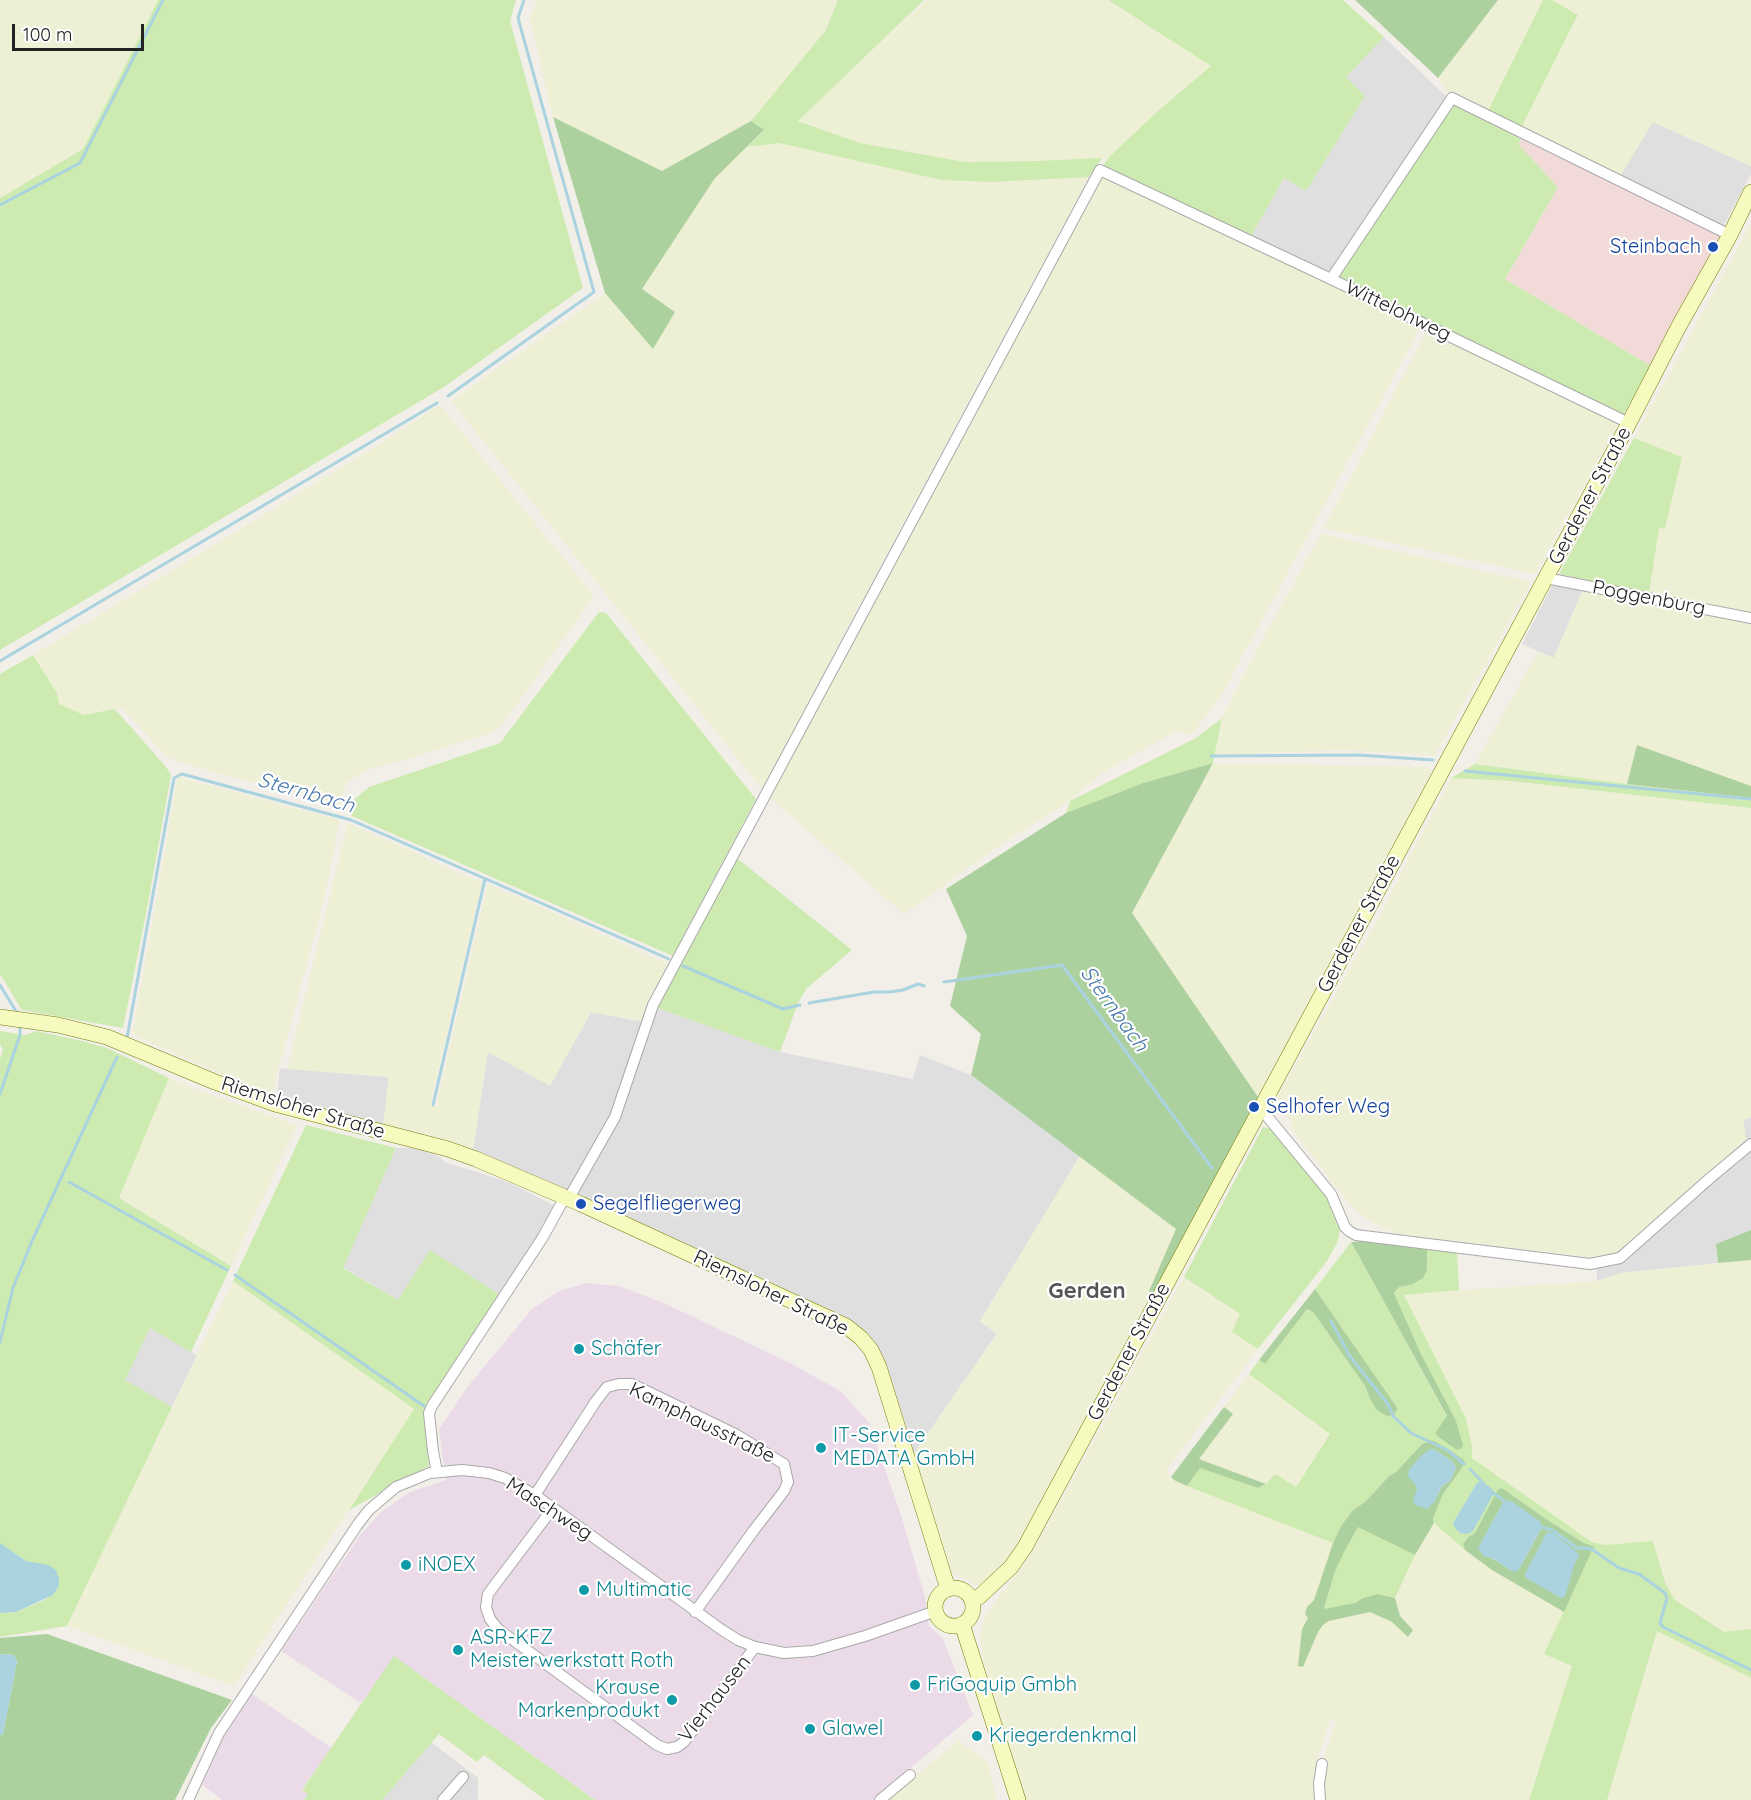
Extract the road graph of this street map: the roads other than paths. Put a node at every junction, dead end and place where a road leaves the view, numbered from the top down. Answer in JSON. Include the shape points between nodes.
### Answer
{"nodes":[{"id":1,"x":1750,"y":195,"type":"edge"},
{"id":2,"x":1730,"y":235,"type":"junction"},
{"id":3,"x":1331,"y":279,"type":"junction"},
{"id":4,"x":1629,"y":423,"type":"junction"},
{"id":5,"x":1546,"y":578,"type":"junction"},
{"id":6,"x":1751,"y":618,"type":"edge"},
{"id":7,"x":0,"y":1017,"type":"edge"},
{"id":8,"x":1259,"y":1109,"type":"junction"},
{"id":9,"x":1751,"y":1144,"type":"edge"},
{"id":10,"x":569,"y":1198,"type":"junction"},
{"id":11,"x":437,"y":1472,"type":"junction"},
{"id":12,"x":535,"y":1495,"type":"junction"},
{"id":13,"x":553,"y":1508,"type":"junction"},
{"id":14,"x":948,"y":1589,"type":"junction"},
{"id":15,"x":972,"y":1600,"type":"junction"},
{"id":16,"x":936,"y":1611,"type":"junction"},
{"id":17,"x":695,"y":1612,"type":"junction"},
{"id":18,"x":962,"y":1624,"type":"junction"},
{"id":19,"x":755,"y":1647,"type":"junction"},
{"id":20,"x":1322,"y":1764,"type":"dead end"},
{"id":21,"x":910,"y":1775,"type":"dead end"},
{"id":22,"x":463,"y":1777,"type":"dead end"},
{"id":23,"x":188,"y":1800,"type":"edge"},
{"id":24,"x":443,"y":1800,"type":"edge"},
{"id":25,"x":880,"y":1800,"type":"edge"},
{"id":26,"x":1018,"y":1800,"type":"edge"},
{"id":27,"x":1320,"y":1800,"type":"edge"}],
"edges":[{"from":1,"to":2,"type":"main road","name":"Gerdener Straße"},
{"from":2,"to":3,"type":"street","name":"Wittelohweg","via":[[1452,98]]},
{"from":2,"to":4,"type":"main road","name":"Gerdener Straße"},
{"from":3,"to":4,"type":"street","name":"Wittelohweg"},
{"from":3,"to":10,"type":"street","via":[[1100,170],[653,1005],[615,1117]]},
{"from":4,"to":5,"type":"main road","name":"Gerdener Straße"},
{"from":5,"to":6,"type":"street","name":"Poggenburg"},
{"from":5,"to":8,"type":"main road","name":"Gerdener Straße"},
{"from":7,"to":10,"type":"main road","name":"Riemsloher Straße","via":[[107,1037],[244,1093],[448,1149]]},
{"from":8,"to":9,"type":"street","via":[[1330,1194],[1349,1231],[1590,1263],[1620,1258]]},
{"from":8,"to":15,"type":"main road","name":"Gerdener Straße","via":[[1025,1547],[1011,1568]]},
{"from":10,"to":11,"type":"street","via":[[561,1204],[432,1406],[429,1413]]},
{"from":10,"to":14,"type":"main road","name":"Riemsloher Straße","via":[[829,1317],[861,1338],[879,1367]]},
{"from":11,"to":12,"type":"street","name":"Maschweg","via":[[489,1473]]},
{"from":11,"to":23,"type":"street","name":"Maschweg","via":[[396,1487],[369,1510],[219,1733]]},
{"from":12,"to":13,"type":"street","name":"Maschweg"},
{"from":12,"to":17,"type":"street","name":"Kamphausstraße","via":[[596,1401],[607,1387],[619,1384],[632,1384],[736,1435],[784,1464],[788,1482],[784,1491]]},
{"from":13,"to":17,"type":"street","name":"Maschweg"},
{"from":13,"to":19,"type":"street","name":"Vierhausen","via":[[488,1594],[486,1607],[490,1619],[498,1629],[657,1745],[667,1749],[684,1742]]},
{"from":14,"to":15,"type":"main road","via":[[960,1589]]},
{"from":14,"to":16,"type":"main road","via":[[937,1600]]},
{"from":15,"to":18,"type":"main road","via":[[973,1612]]},
{"from":16,"to":18,"type":"main road","via":[[945,1624]]},
{"from":16,"to":19,"type":"street","name":"Maschweg","via":[[813,1651],[784,1653]]},
{"from":17,"to":19,"type":"street","name":"Maschweg"},
{"from":18,"to":26,"type":"main road"},
{"from":20,"to":27,"type":"street"},
{"from":21,"to":25,"type":"street"},
{"from":22,"to":24,"type":"street"}]}
